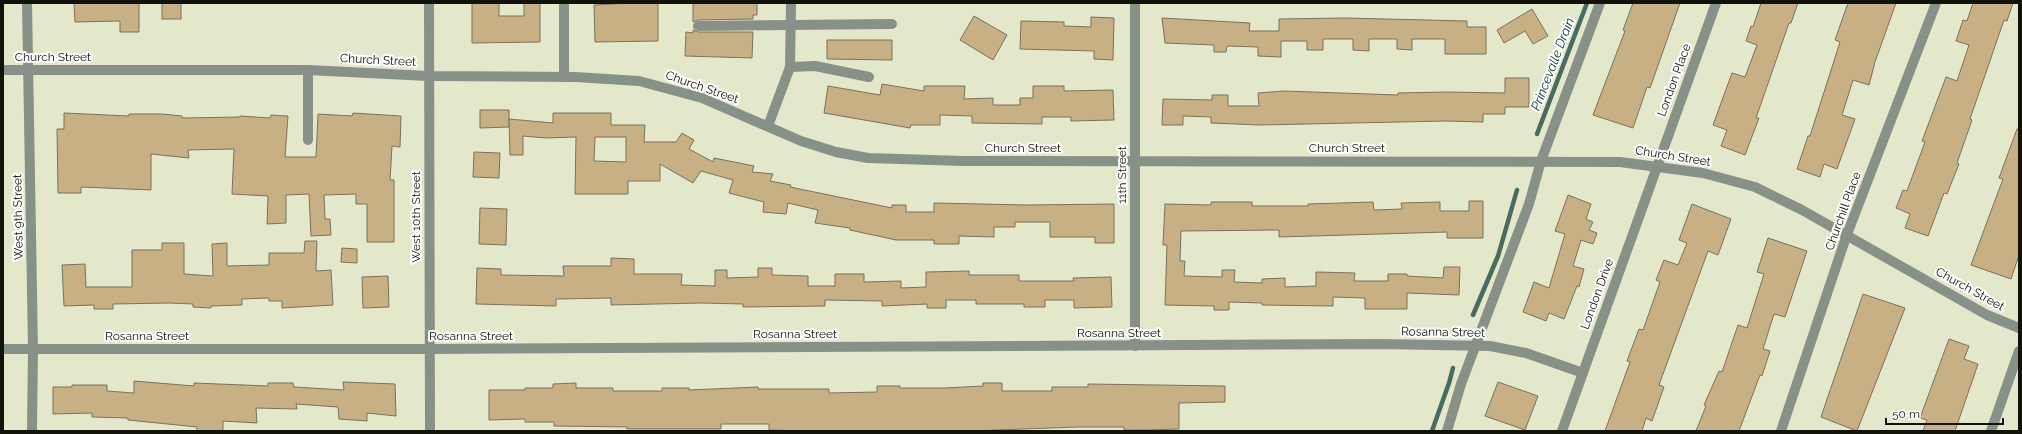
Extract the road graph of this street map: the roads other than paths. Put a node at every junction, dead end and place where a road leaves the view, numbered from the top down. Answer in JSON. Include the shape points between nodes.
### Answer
{"nodes":[{"id":1,"x":27,"y":3,"type":"edge"},
{"id":2,"x":429,"y":3,"type":"edge"},
{"id":3,"x":564,"y":3,"type":"edge"},
{"id":4,"x":791,"y":3,"type":"edge"},
{"id":5,"x":1135,"y":3,"type":"edge"},
{"id":6,"x":1600,"y":3,"type":"edge"},
{"id":7,"x":1716,"y":3,"type":"edge"},
{"id":8,"x":1936,"y":3,"type":"edge"},
{"id":9,"x":892,"y":24,"type":"dead end"},
{"id":10,"x":791,"y":25,"type":"junction"},
{"id":11,"x":698,"y":26,"type":"dead end"},
{"id":12,"x":790,"y":67,"type":"junction"},
{"id":13,"x":3,"y":70,"type":"edge"},
{"id":14,"x":29,"y":70,"type":"junction"},
{"id":15,"x":308,"y":70,"type":"junction"},
{"id":16,"x":428,"y":76,"type":"junction"},
{"id":17,"x":564,"y":77,"type":"junction"},
{"id":18,"x":869,"y":77,"type":"dead end"},
{"id":19,"x":768,"y":126,"type":"junction"},
{"id":20,"x":308,"y":140,"type":"dead end"},
{"id":21,"x":1135,"y":161,"type":"junction"},
{"id":22,"x":1541,"y":161,"type":"junction"},
{"id":23,"x":1657,"y":166,"type":"junction"},
{"id":24,"x":1846,"y":237,"type":"junction"},
{"id":25,"x":2019,"y":328,"type":"edge"},
{"id":26,"x":1476,"y":345,"type":"junction"},
{"id":27,"x":1135,"y":346,"type":"junction"},
{"id":28,"x":3,"y":349,"type":"edge"},
{"id":29,"x":34,"y":349,"type":"junction"},
{"id":30,"x":430,"y":349,"type":"junction"},
{"id":31,"x":2019,"y":351,"type":"edge"},
{"id":32,"x":1583,"y":373,"type":"junction"},
{"id":33,"x":32,"y":431,"type":"edge"},
{"id":34,"x":430,"y":431,"type":"edge"},
{"id":35,"x":1447,"y":431,"type":"edge"},
{"id":36,"x":1562,"y":431,"type":"edge"},
{"id":37,"x":1781,"y":431,"type":"edge"},
{"id":38,"x":1991,"y":431,"type":"edge"}],
"edges":[{"from":1,"to":14,"type":"street","name":"West 9th Street"},
{"from":2,"to":16,"type":"street","name":"West 10th Street"},
{"from":3,"to":17,"type":"street"},
{"from":4,"to":10,"type":"street"},
{"from":5,"to":21,"type":"street","name":"11th Street"},
{"from":6,"to":22,"type":"street"},
{"from":7,"to":23,"type":"street","name":"London Place"},
{"from":8,"to":24,"type":"street","name":"Churchill Place"},
{"from":9,"to":10,"type":"street"},
{"from":10,"to":11,"type":"street"},
{"from":10,"to":12,"type":"street"},
{"from":12,"to":18,"type":"street","via":[[815,66]]},
{"from":12,"to":19,"type":"street"},
{"from":13,"to":14,"type":"street","name":"Church Street"},
{"from":14,"to":15,"type":"street","name":"Church Street"},
{"from":14,"to":29,"type":"street","name":"West 9th Street"},
{"from":15,"to":16,"type":"street","name":"Church Street"},
{"from":15,"to":20,"type":"street"},
{"from":16,"to":17,"type":"street","name":"Church Street"},
{"from":16,"to":30,"type":"street","name":"West 10th Street"},
{"from":17,"to":19,"type":"street","name":"Church Street","via":[[639,81],[702,98]]},
{"from":19,"to":21,"type":"street","name":"Church Street","via":[[801,141],[836,152],[868,158],[924,161]]},
{"from":21,"to":22,"type":"street","name":"Church Street"},
{"from":21,"to":27,"type":"street","name":"11th Street"},
{"from":22,"to":23,"type":"street","name":"Church Street","via":[[1620,162]]},
{"from":22,"to":26,"type":"street","via":[[1529,204]]},
{"from":23,"to":24,"type":"street","name":"Church Street","via":[[1703,173],[1755,187],[1802,210]]},
{"from":23,"to":32,"type":"street","name":"London Drive"},
{"from":24,"to":25,"type":"street","name":"Church Street","via":[[1987,315]]},
{"from":24,"to":37,"type":"street","name":"Churchill Place"},
{"from":26,"to":27,"type":"street","name":"Rosanna Street"},
{"from":26,"to":32,"type":"street","name":"Rosanna Street","via":[[1526,353]]},
{"from":26,"to":35,"type":"street"},
{"from":27,"to":30,"type":"street","name":"Rosanna Street"},
{"from":28,"to":29,"type":"street","name":"Rosanna Street"},
{"from":29,"to":30,"type":"street","name":"Rosanna Street"},
{"from":29,"to":33,"type":"street","name":"West 9th Street"},
{"from":30,"to":34,"type":"street","name":"West 10th Street"},
{"from":31,"to":38,"type":"street"},
{"from":32,"to":36,"type":"street","name":"London Drive"}]}
